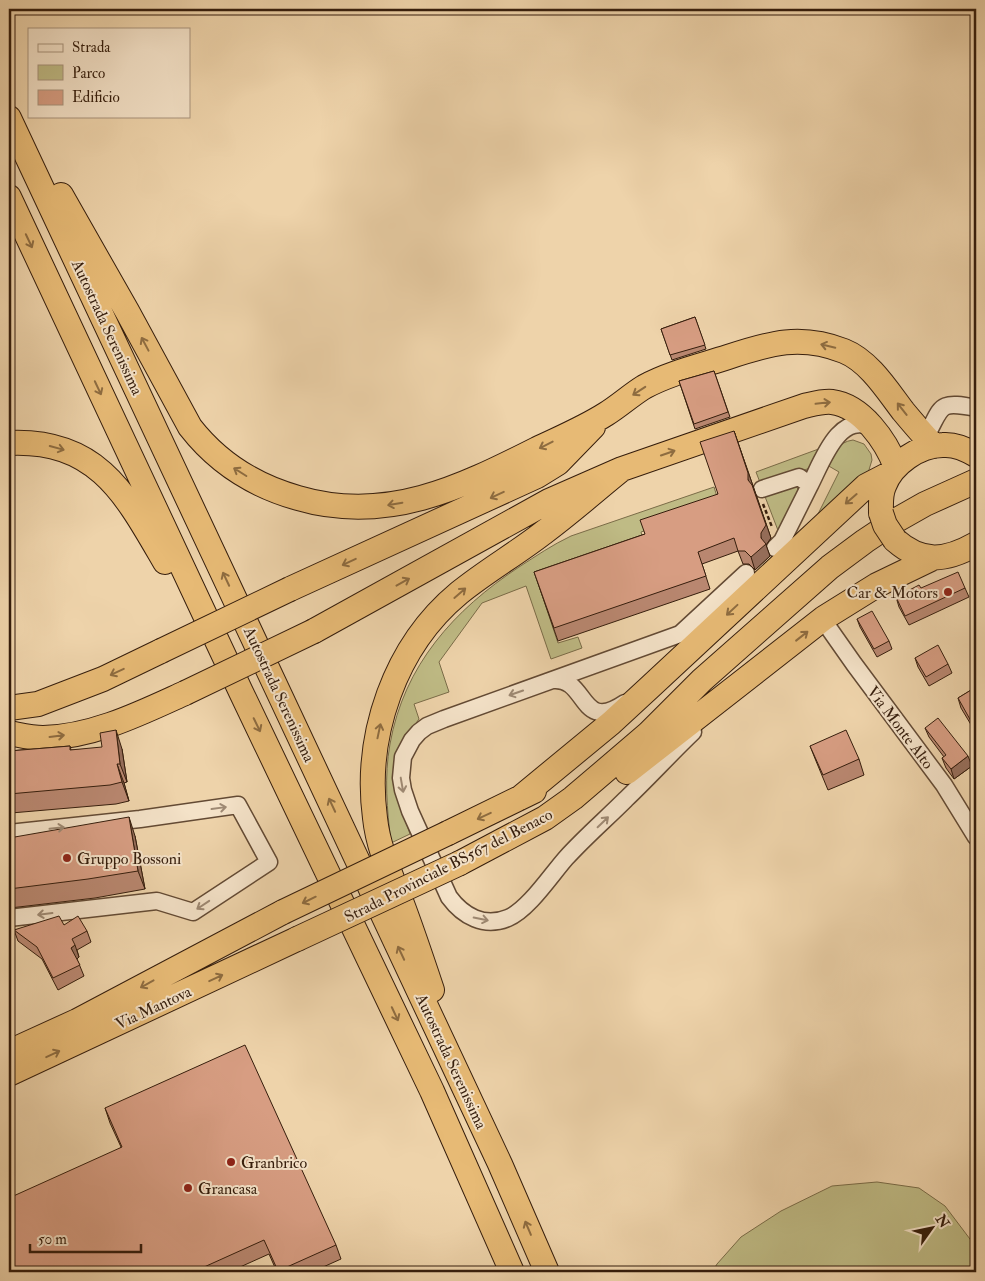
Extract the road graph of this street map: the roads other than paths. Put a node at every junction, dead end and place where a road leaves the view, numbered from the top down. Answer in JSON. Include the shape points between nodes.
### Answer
{"nodes":[{"id":1,"x":9,"y":105,"type":"edge"},
{"id":2,"x":9,"y":118,"type":"edge"},
{"id":3,"x":9,"y":196,"type":"edge"},
{"id":4,"x":976,"y":408,"type":"edge"},
{"id":5,"x":605,"y":415,"type":"junction"},
{"id":6,"x":873,"y":428,"type":"junction"},
{"id":7,"x":930,"y":442,"type":"junction"},
{"id":8,"x":9,"y":443,"type":"edge"},
{"id":9,"x":973,"y":450,"type":"edge"},
{"id":10,"x":622,"y":469,"type":"junction"},
{"id":11,"x":893,"y":470,"type":"junction"},
{"id":12,"x":976,"y":481,"type":"edge"},
{"id":13,"x":810,"y":485,"type":"junction"},
{"id":14,"x":762,"y":495,"type":"road end"},
{"id":15,"x":777,"y":547,"type":"road end"},
{"id":16,"x":972,"y":549,"type":"edge"},
{"id":17,"x":931,"y":559,"type":"junction"},
{"id":18,"x":746,"y":573,"type":"dead end"},
{"id":19,"x":824,"y":618,"type":"junction"},
{"id":20,"x":595,"y":666,"type":"junction"},
{"id":21,"x":752,"y":674,"type":"junction"},
{"id":22,"x":702,"y":680,"type":"junction"},
{"id":23,"x":548,"y":682,"type":"junction"},
{"id":24,"x":650,"y":687,"type":"junction"},
{"id":25,"x":241,"y":692,"type":"junction"},
{"id":26,"x":580,"y":696,"type":"junction"},
{"id":27,"x":9,"y":708,"type":"edge"},
{"id":28,"x":9,"y":733,"type":"edge"},
{"id":29,"x":520,"y":798,"type":"junction"},
{"id":30,"x":545,"y":818,"type":"junction"},
{"id":31,"x":9,"y":833,"type":"edge"},
{"id":32,"x":976,"y":837,"type":"edge"},
{"id":33,"x":283,"y":912,"type":"joint"},
{"id":34,"x":9,"y":918,"type":"edge"},
{"id":35,"x":297,"y":940,"type":"joint"},
{"id":36,"x":9,"y":1052,"type":"edge"},
{"id":37,"x":9,"y":1074,"type":"edge"},
{"id":38,"x":468,"y":1096,"type":"junction"},
{"id":39,"x":512,"y":1272,"type":"edge"},
{"id":40,"x":547,"y":1272,"type":"edge"}],
"edges":[{"from":5,"to":1,"type":"highway","one_way":true,"via":[[501,468],[408,502],[376,507],[341,507],[281,494],[260,484],[221,460],[190,427]]},
{"from":38,"to":2,"type":"highway","name":"Autostrada Serenissima","one_way":true},
{"from":3,"to":25,"type":"highway","name":"Autostrada Serenissima","one_way":true},
{"from":4,"to":7,"type":"street","via":[[958,404],[941,408]]},
{"from":7,"to":5,"type":"highway","one_way":true,"via":[[858,359],[830,346],[797,341],[764,345],[676,374],[644,387]]},
{"from":5,"to":27,"type":"highway","one_way":true,"bridge":true,"via":[[568,454],[545,471],[103,679],[38,704]]},
{"from":10,"to":6,"type":"highway","one_way":true,"via":[[817,404],[842,404]]},
{"from":6,"to":11,"type":"highway","via":[[891,454]]},
{"from":6,"to":13,"type":"street","via":[[862,424],[846,427],[833,441]]},
{"from":7,"to":9,"type":"highway"},
{"from":7,"to":11,"type":"highway"},
{"from":8,"to":25,"type":"highway","one_way":true,"via":[[41,444],[66,450],[92,464],[113,483],[131,504]]},
{"from":28,"to":10,"type":"highway","one_way":true,"bridge":true,"via":[[43,738],[78,733],[125,720],[314,631],[550,501]]},
{"from":38,"to":10,"type":"highway","one_way":true,"via":[[415,938],[381,850],[373,790],[374,752],[383,712],[410,649],[459,593],[542,534]]},
{"from":11,"to":17,"type":"highway","bridge":true,"via":[[883,487],[881,499],[881,513],[886,525],[904,548]]},
{"from":11,"to":24,"type":"highway","one_way":true,"via":[[866,486],[837,511]]},
{"from":12,"to":22,"type":"highway","name":"Strada Provinciale BS567 del Benaco","via":[[925,504],[865,541]]},
{"from":13,"to":14,"type":"street","via":[[798,477]]},
{"from":13,"to":15,"type":"street"},
{"from":16,"to":17,"type":"highway"},
{"from":17,"to":19,"type":"highway","via":[[876,585]]},
{"from":18,"to":20,"type":"street","via":[[680,634]]},
{"from":21,"to":19,"type":"highway","one_way":true},
{"from":19,"to":32,"type":"street","name":"Via Monte Alto","via":[[944,785]]},
{"from":20,"to":23,"type":"street"},
{"from":20,"to":26,"type":"street","via":[[580,681]]},
{"from":23,"to":21,"type":"street","one_way":true,"via":[[427,726],[412,740],[403,757],[401,778],[405,800],[449,897],[457,908],[482,921],[509,918],[522,909],[567,857]]},
{"from":21,"to":30,"type":"highway","via":[[617,780]]},
{"from":22,"to":29,"type":"highway","name":"Strada Provinciale BS567 del Benaco","via":[[585,762]]},
{"from":22,"to":30,"type":"highway","name":"Strada Provinciale BS567 del Benaco","via":[[614,765]]},
{"from":23,"to":26,"type":"street","via":[[571,684]]},
{"from":24,"to":26,"type":"street","via":[[620,707],[606,712],[590,708]]},
{"from":24,"to":29,"type":"highway"},
{"from":25,"to":39,"type":"highway","name":"Autostrada Serenissima","one_way":true,"via":[[432,1091]]},
{"from":29,"to":33,"type":"highway","name":"Strada Provinciale BS567 del Benaco","one_way":true,"bridge":true},
{"from":30,"to":35,"type":"highway","name":"Strada Provinciale BS567 del Benaco","bridge":true,"via":[[460,863]]},
{"from":31,"to":34,"type":"street","one_way":true,"via":[[238,806],[269,862],[193,912],[157,901]]},
{"from":33,"to":36,"type":"highway","name":"Via Mantova","one_way":true,"via":[[77,1021]]},
{"from":37,"to":35,"type":"highway","name":"Via Mantova","one_way":true},
{"from":40,"to":38,"type":"highway","name":"Autostrada Serenissima","one_way":true}]}
